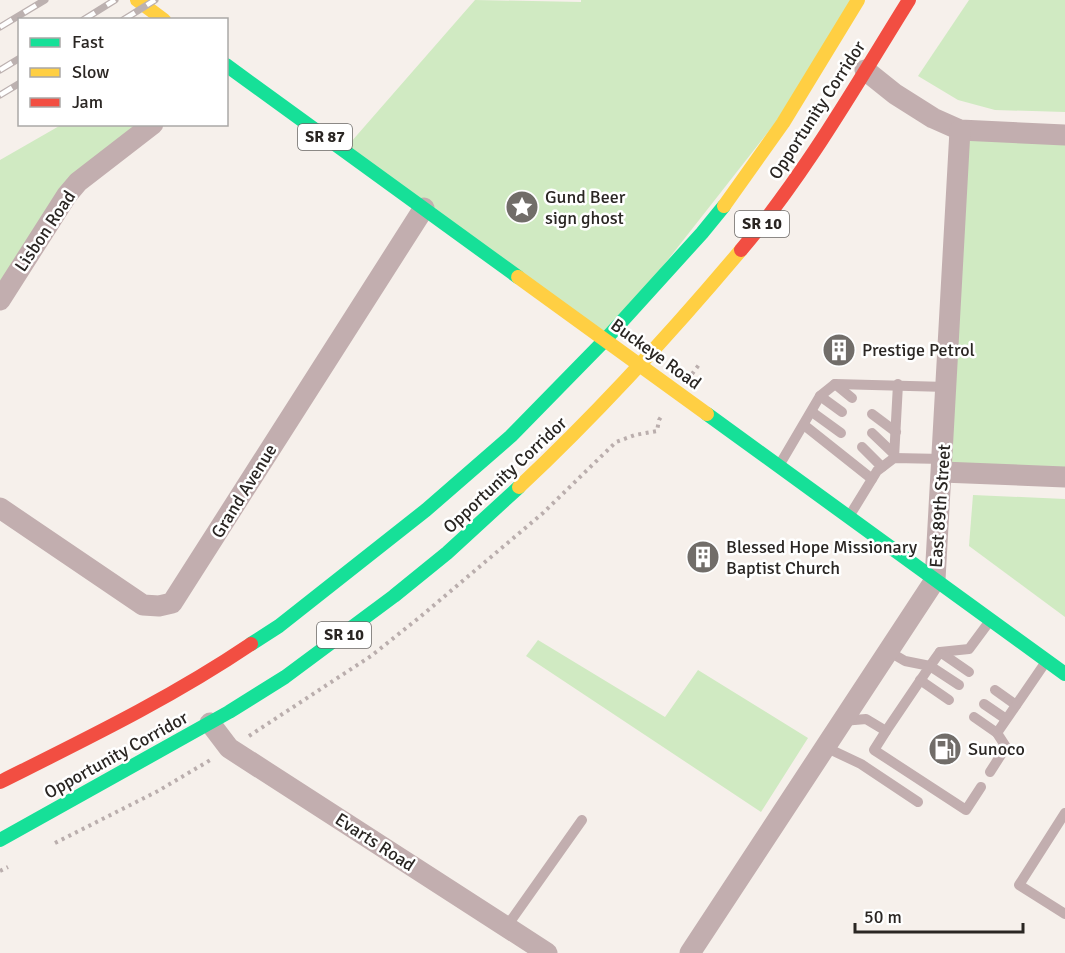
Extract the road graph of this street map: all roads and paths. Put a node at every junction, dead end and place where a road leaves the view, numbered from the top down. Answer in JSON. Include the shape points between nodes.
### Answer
{"nodes":[{"id":1,"x":137,"y":0,"type":"edge"},
{"id":2,"x":858,"y":0,"type":"edge"},
{"id":3,"x":909,"y":0,"type":"edge"},
{"id":4,"x":161,"y":18,"type":"edge"},
{"id":5,"x":228,"y":67,"type":"edge"},
{"id":6,"x":865,"y":70,"type":"junction"},
{"id":7,"x":150,"y":126,"type":"edge"},
{"id":8,"x":960,"y":130,"type":"junction"},
{"id":9,"x":1065,"y":135,"type":"edge"},
{"id":10,"x":424,"y":208,"type":"junction"},
{"id":11,"x":0,"y":300,"type":"edge"},
{"id":12,"x":605,"y":340,"type":"junction"},
{"id":13,"x":642,"y":366,"type":"junction"},
{"id":14,"x":835,"y":384,"type":"junction"},
{"id":15,"x":898,"y":384,"type":"junction"},
{"id":16,"x":947,"y":387,"type":"junction"},
{"id":17,"x":820,"y":396,"type":"junction"},
{"id":18,"x":852,"y":398,"type":"dead end"},
{"id":19,"x":812,"y":412,"type":"junction"},
{"id":20,"x":842,"y":412,"type":"dead end"},
{"id":21,"x":872,"y":414,"type":"dead end"},
{"id":22,"x":804,"y":425,"type":"junction"},
{"id":23,"x":896,"y":432,"type":"junction"},
{"id":24,"x":841,"y":433,"type":"dead end"},
{"id":25,"x":872,"y":434,"type":"dead end"},
{"id":26,"x":862,"y":447,"type":"dead end"},
{"id":27,"x":894,"y":456,"type":"junction"},
{"id":28,"x":943,"y":465,"type":"junction"},
{"id":29,"x":779,"y":466,"type":"junction"},
{"id":30,"x":882,"y":467,"type":"junction"},
{"id":31,"x":1065,"y":477,"type":"edge"},
{"id":32,"x":873,"y":478,"type":"junction"},
{"id":33,"x":0,"y":508,"type":"edge"},
{"id":34,"x":849,"y":517,"type":"junction"},
{"id":35,"x":935,"y":580,"type":"junction"},
{"id":36,"x":990,"y":620,"type":"junction"},
{"id":37,"x":888,"y":651,"type":"junction"},
{"id":38,"x":940,"y":652,"type":"junction"},
{"id":39,"x":1047,"y":661,"type":"junction"},
{"id":40,"x":930,"y":666,"type":"junction"},
{"id":41,"x":969,"y":672,"type":"dead end"},
{"id":42,"x":1065,"y":674,"type":"edge"},
{"id":43,"x":920,"y":680,"type":"junction"},
{"id":44,"x":959,"y":685,"type":"dead end"},
{"id":45,"x":995,"y":690,"type":"dead end"},
{"id":46,"x":949,"y":700,"type":"dead end"},
{"id":47,"x":984,"y":704,"type":"dead end"},
{"id":48,"x":1016,"y":705,"type":"junction"},
{"id":49,"x":974,"y":717,"type":"dead end"},
{"id":50,"x":1006,"y":719,"type":"junction"},
{"id":51,"x":843,"y":721,"type":"junction"},
{"id":52,"x":210,"y":723,"type":"junction"},
{"id":53,"x":886,"y":731,"type":"junction"},
{"id":54,"x":997,"y":733,"type":"junction"},
{"id":55,"x":825,"y":747,"type":"junction"},
{"id":56,"x":201,"y":765,"type":"dead end"},
{"id":57,"x":990,"y":772,"type":"dead end"},
{"id":58,"x":0,"y":783,"type":"edge"},
{"id":59,"x":981,"y":787,"type":"dead end"},
{"id":60,"x":918,"y":802,"type":"dead end"},
{"id":61,"x":1065,"y":813,"type":"edge"},
{"id":62,"x":582,"y":820,"type":"dead end"},
{"id":63,"x":0,"y":840,"type":"edge"},
{"id":64,"x":53,"y":844,"type":"dead end"},
{"id":65,"x":10,"y":866,"type":"dead end"},
{"id":66,"x":0,"y":871,"type":"edge"},
{"id":67,"x":1065,"y":914,"type":"edge"},
{"id":68,"x":507,"y":926,"type":"junction"},
{"id":69,"x":547,"y":953,"type":"edge"},
{"id":70,"x":690,"y":953,"type":"edge"}],
"edges":[{"from":1,"to":4,"type":"main road"},
{"from":2,"to":12,"type":"main road","name":"Opportunity Corridor","number":"SR 10","via":[[739,188]]},
{"from":3,"to":6,"type":"main road","name":"Opportunity Corridor","number":"SR 10"},
{"from":5,"to":10,"type":"main road","name":"Buckeye Road","number":"SR 87"},
{"from":6,"to":8,"type":"street","via":[[895,94]]},
{"from":6,"to":13,"type":"main road","name":"Opportunity Corridor","number":"SR 10","via":[[775,208]]},
{"from":7,"to":11,"type":"street","name":"Lisbon Road","via":[[78,182]]},
{"from":8,"to":9,"type":"street"},
{"from":8,"to":16,"type":"street","name":"East 89th Street"},
{"from":10,"to":12,"type":"main road","name":"Buckeye Road","number":"SR 87"},
{"from":10,"to":33,"type":"street","name":"Grand Avenue","via":[[172,603],[143,605]]},
{"from":12,"to":13,"type":"main road","name":"Buckeye Road","number":"SR 87"},
{"from":12,"to":58,"type":"main road","name":"Opportunity Corridor","number":"SR 10","via":[[462,480],[279,626],[157,703]]},
{"from":13,"to":29,"type":"main road","name":"Buckeye Road","number":"SR 87"},
{"from":13,"to":52,"type":"main road","name":"Opportunity Corridor","number":"SR 10","via":[[546,464],[418,578],[283,678]]},
{"from":14,"to":15,"type":"lane"},
{"from":14,"to":17,"type":"lane"},
{"from":14,"to":18,"type":"lane"},
{"from":15,"to":16,"type":"lane"},
{"from":15,"to":23,"type":"lane"},
{"from":16,"to":28,"type":"street","name":"East 89th Street"},
{"from":17,"to":19,"type":"lane"},
{"from":17,"to":20,"type":"lane"},
{"from":19,"to":22,"type":"lane"},
{"from":19,"to":24,"type":"lane"},
{"from":21,"to":23,"type":"lane"},
{"from":22,"to":29,"type":"lane"},
{"from":22,"to":32,"type":"lane"},
{"from":23,"to":27,"type":"lane"},
{"from":25,"to":27,"type":"lane"},
{"from":26,"to":30,"type":"lane"},
{"from":27,"to":28,"type":"lane"},
{"from":27,"to":30,"type":"lane"},
{"from":28,"to":31,"type":"street"},
{"from":28,"to":35,"type":"street","name":"East 89th Street"},
{"from":29,"to":34,"type":"main road","name":"Buckeye Road","number":"SR 87"},
{"from":30,"to":32,"type":"lane"},
{"from":32,"to":34,"type":"lane"},
{"from":34,"to":35,"type":"main road","name":"Buckeye Road","number":"SR 87"},
{"from":35,"to":36,"type":"main road","name":"Buckeye Road","number":"SR 87"},
{"from":35,"to":37,"type":"street","name":"East 89th Street"},
{"from":36,"to":38,"type":"lane","via":[[969,649]]},
{"from":36,"to":39,"type":"main road","name":"Buckeye Road","number":"SR 87"},
{"from":37,"to":40,"type":"lane","via":[[905,661]]},
{"from":37,"to":51,"type":"street","name":"East 89th Street"},
{"from":38,"to":40,"type":"lane"},
{"from":38,"to":41,"type":"lane"},
{"from":39,"to":42,"type":"main road","name":"Buckeye Road","number":"SR 87"},
{"from":39,"to":48,"type":"lane"},
{"from":40,"to":43,"type":"lane"},
{"from":40,"to":44,"type":"lane"},
{"from":43,"to":46,"type":"lane"},
{"from":43,"to":53,"type":"lane"},
{"from":45,"to":48,"type":"lane"},
{"from":47,"to":50,"type":"lane"},
{"from":48,"to":50,"type":"lane"},
{"from":49,"to":54,"type":"lane"},
{"from":50,"to":54,"type":"lane"},
{"from":51,"to":53,"type":"lane","via":[[866,719]]},
{"from":51,"to":55,"type":"street","name":"East 89th Street"},
{"from":52,"to":63,"type":"main road","name":"Opportunity Corridor","number":"SR 10"},
{"from":52,"to":68,"type":"street","name":"Evarts Road","via":[[229,748]]},
{"from":53,"to":59,"type":"lane","via":[[874,750],[966,810]]},
{"from":54,"to":57,"type":"lane","via":[[1006,747]]},
{"from":55,"to":60,"type":"lane","via":[[861,764]]},
{"from":55,"to":70,"type":"street","name":"East 89th Street"},
{"from":56,"to":64,"type":"path"},
{"from":61,"to":67,"type":"lane","via":[[1019,885]]},
{"from":62,"to":68,"type":"lane"},
{"from":65,"to":66,"type":"path"},
{"from":68,"to":69,"type":"street","name":"Evarts Road"}]}
